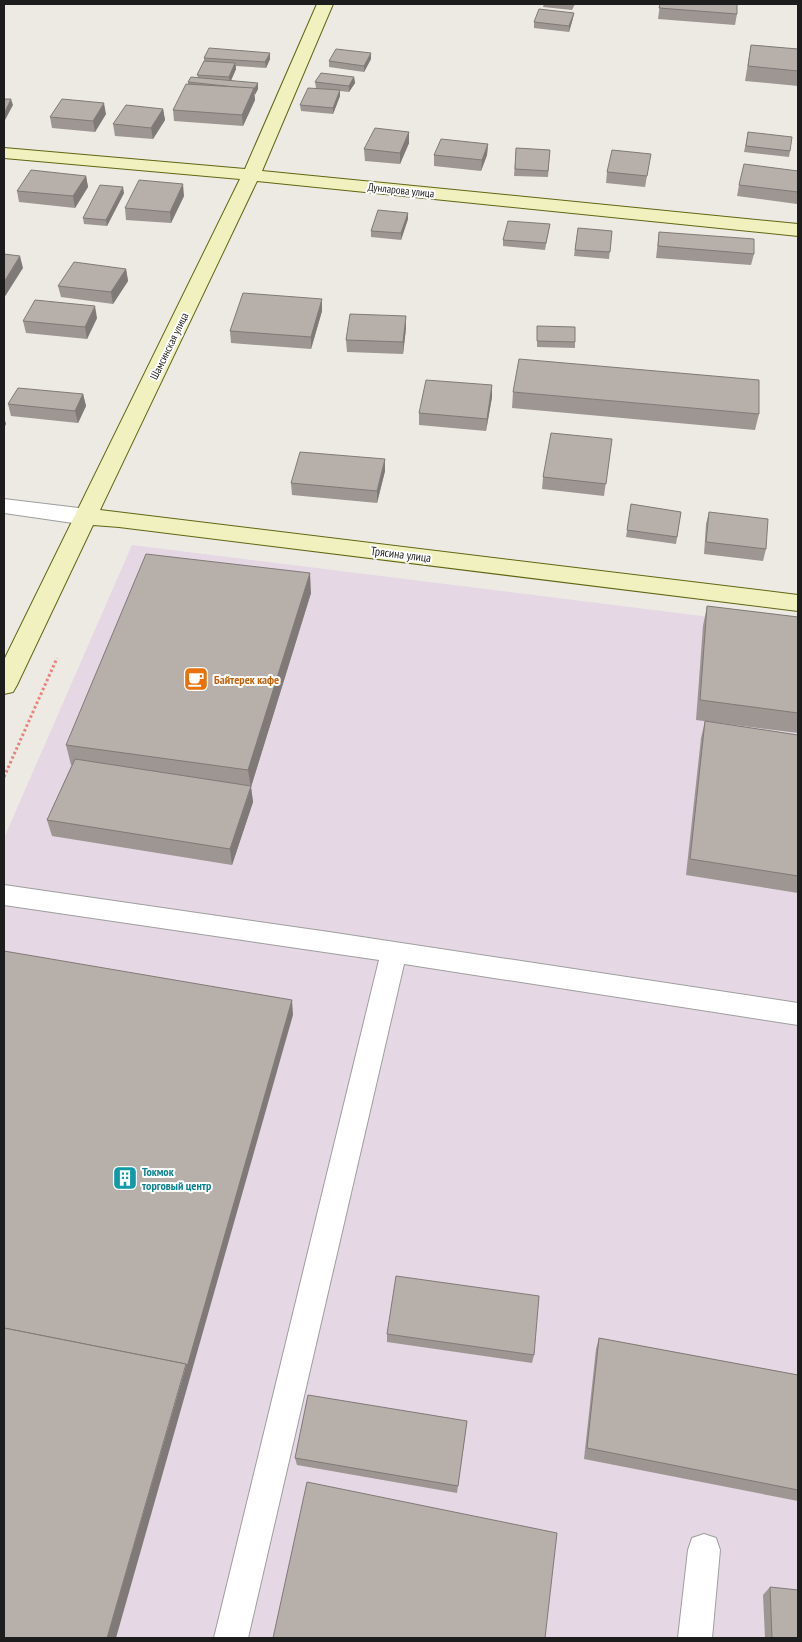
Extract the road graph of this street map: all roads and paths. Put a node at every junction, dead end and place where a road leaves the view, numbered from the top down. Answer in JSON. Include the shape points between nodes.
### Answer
{"nodes":[{"id":1,"x":325,"y":4,"type":"edge"},
{"id":2,"x":4,"y":153,"type":"edge"},
{"id":3,"x":251,"y":175,"type":"junction"},
{"id":4,"x":798,"y":230,"type":"edge"},
{"id":5,"x":4,"y":506,"type":"edge"},
{"id":6,"x":87,"y":517,"type":"junction"},
{"id":7,"x":798,"y":603,"type":"edge"},
{"id":8,"x":4,"y":685,"type":"edge"},
{"id":9,"x":4,"y":895,"type":"edge"},
{"id":10,"x":394,"y":952,"type":"junction"},
{"id":11,"x":798,"y":1014,"type":"edge"},
{"id":12,"x":704,"y":1550,"type":"dead end"},
{"id":13,"x":231,"y":1638,"type":"edge"},
{"id":14,"x":694,"y":1638,"type":"edge"}],
"edges":[{"from":1,"to":3,"type":"street","name":"Шамсинская улица"},
{"from":2,"to":3,"type":"street","name":"Дунларова улица"},
{"from":3,"to":4,"type":"street","name":"Дунларова улица"},
{"from":3,"to":6,"type":"street","name":"Шамсинская улица"},
{"from":5,"to":6,"type":"street","name":"Трясина улица"},
{"from":6,"to":7,"type":"street","name":"Трясина улица"},
{"from":6,"to":8,"type":"street","name":"Шамсинская улица"},
{"from":9,"to":10,"type":"lane"},
{"from":10,"to":11,"type":"lane"},
{"from":10,"to":13,"type":"lane"},
{"from":12,"to":14,"type":"lane"}]}
